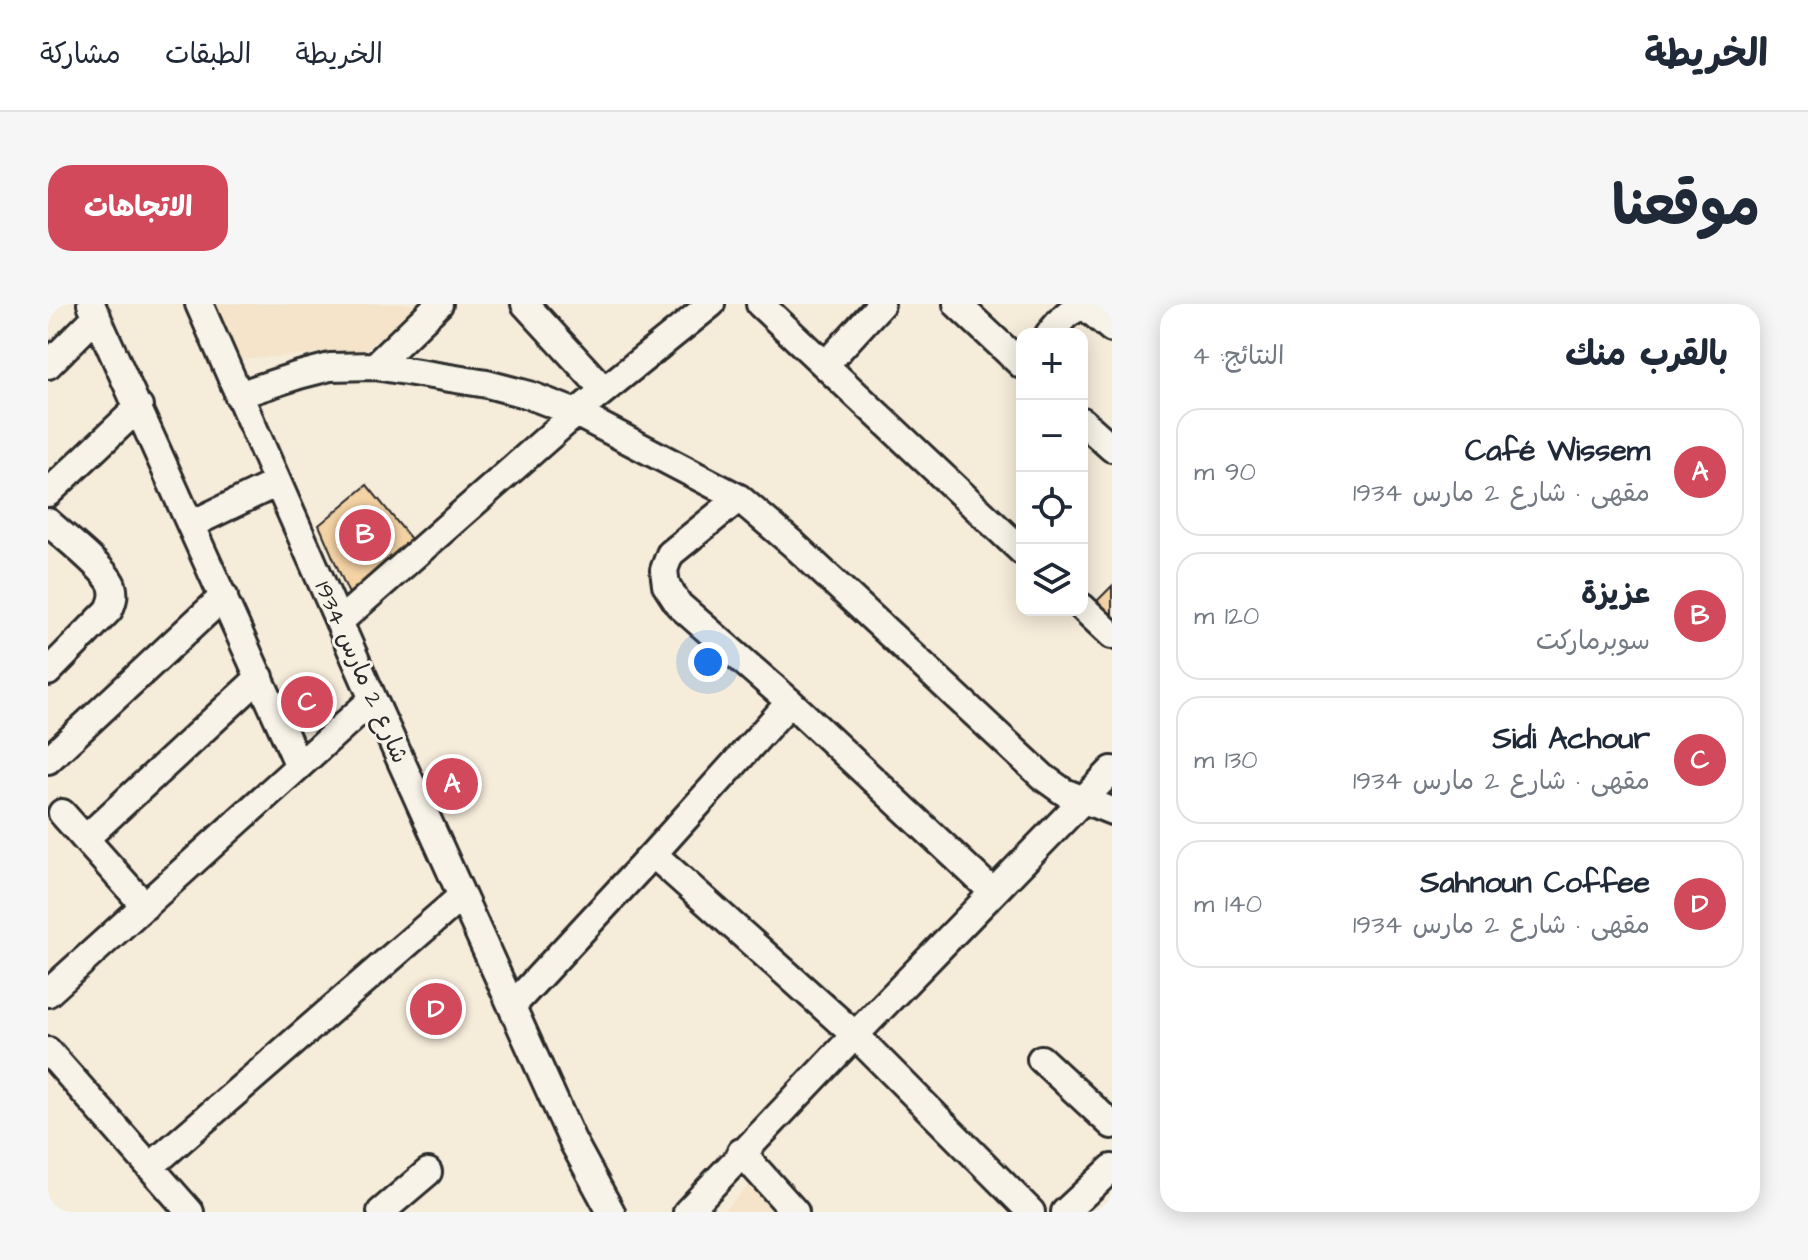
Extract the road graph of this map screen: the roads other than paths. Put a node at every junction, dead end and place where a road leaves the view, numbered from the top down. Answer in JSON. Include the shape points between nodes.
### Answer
{"nodes":[{"id":1,"x":199,"y":304,"type":"edge"},
{"id":2,"x":439,"y":304,"type":"edge"},
{"id":3,"x":525,"y":304,"type":"edge"},
{"id":4,"x":711,"y":304,"type":"edge"},
{"id":5,"x":760,"y":304,"type":"edge"},
{"id":6,"x":881,"y":304,"type":"edge"},
{"id":7,"x":957,"y":304,"type":"edge"},
{"id":8,"x":94,"y":310,"type":"edge"},
{"id":9,"x":1054,"y":328,"type":"edge"},
{"id":10,"x":1112,"y":329,"type":"edge"},
{"id":11,"x":1016,"y":359,"type":"edge"},
{"id":12,"x":48,"y":365,"type":"edge"},
{"id":13,"x":825,"y":365,"type":"junction"},
{"id":14,"x":375,"y":366,"type":"junction"},
{"id":15,"x":604,"y":390,"type":"junction"},
{"id":16,"x":238,"y":395,"type":"junction"},
{"id":17,"x":139,"y":407,"type":"junction"},
{"id":18,"x":576,"y":413,"type":"junction"},
{"id":19,"x":1088,"y":426,"type":"edge"},
{"id":20,"x":1112,"y":448,"type":"edge"},
{"id":21,"x":277,"y":483,"type":"junction"},
{"id":22,"x":48,"y":493,"type":"edge"},
{"id":23,"x":739,"y":498,"type":"junction"},
{"id":24,"x":48,"y":522,"type":"edge"},
{"id":25,"x":192,"y":524,"type":"junction"},
{"id":26,"x":1016,"y":545,"type":"edge"},
{"id":27,"x":224,"y":596,"type":"junction"},
{"id":28,"x":1088,"y":613,"type":"edge"},
{"id":29,"x":339,"y":622,"type":"junction"},
{"id":30,"x":1112,"y":635,"type":"edge"},
{"id":31,"x":48,"y":672,"type":"edge"},
{"id":32,"x":260,"y":677,"type":"junction"},
{"id":33,"x":373,"y":699,"type":"junction"},
{"id":34,"x":790,"y":702,"type":"junction"},
{"id":35,"x":48,"y":760,"type":"edge"},
{"id":36,"x":299,"y":766,"type":"junction"},
{"id":37,"x":1112,"y":770,"type":"edge"},
{"id":38,"x":1082,"y":800,"type":"junction"},
{"id":39,"x":1112,"y":811,"type":"edge"},
{"id":40,"x":53,"y":812,"type":"edge"},
{"id":41,"x":85,"y":839,"type":"junction"},
{"id":42,"x":653,"y":854,"type":"junction"},
{"id":43,"x":993,"y":892,"type":"junction"},
{"id":44,"x":462,"y":896,"type":"junction"},
{"id":45,"x":145,"y":906,"type":"junction"},
{"id":46,"x":48,"y":993,"type":"edge"},
{"id":47,"x":512,"y":1006,"type":"junction"},
{"id":48,"x":855,"y":1035,"type":"junction"},
{"id":49,"x":48,"y":1051,"type":"edge"},
{"id":50,"x":1041,"y":1059,"type":"dead end"},
{"id":51,"x":1112,"y":1125,"type":"edge"},
{"id":52,"x":741,"y":1152,"type":"junction"},
{"id":53,"x":150,"y":1167,"type":"junction"},
{"id":54,"x":1112,"y":1168,"type":"edge"},
{"id":55,"x":428,"y":1172,"type":"dead end"},
{"id":56,"x":190,"y":1212,"type":"edge"},
{"id":57,"x":381,"y":1212,"type":"edge"},
{"id":58,"x":611,"y":1212,"type":"edge"},
{"id":59,"x":687,"y":1212,"type":"edge"},
{"id":60,"x":795,"y":1212,"type":"edge"},
{"id":61,"x":1031,"y":1212,"type":"edge"},
{"id":62,"x":1065,"y":1212,"type":"edge"}],
"edges":[{"from":1,"to":16,"type":"street","name":"شارع 2 مارس 1934"},
{"from":2,"to":14,"type":"street"},
{"from":3,"to":15,"type":"street"},
{"from":4,"to":15,"type":"street"},
{"from":5,"to":13,"type":"street"},
{"from":6,"to":13,"type":"street"},
{"from":7,"to":11,"type":"street"},
{"from":8,"to":12,"type":"street"},
{"from":8,"to":17,"type":"street"},
{"from":9,"to":10,"type":"street","via":[[1076,307],[1086,307]]},
{"from":13,"to":26,"type":"street"},
{"from":14,"to":16,"type":"street","via":[[330,367]]},
{"from":14,"to":18,"type":"street","via":[[487,384]]},
{"from":15,"to":18,"type":"street"},
{"from":16,"to":21,"type":"street","name":"شارع 2 مارس 1934"},
{"from":17,"to":22,"type":"street"},
{"from":17,"to":25,"type":"street"},
{"from":18,"to":23,"type":"street"},
{"from":18,"to":29,"type":"street"},
{"from":19,"to":20,"type":"street"},
{"from":21,"to":25,"type":"street"},
{"from":21,"to":29,"type":"street","name":"شارع 2 مارس 1934"},
{"from":23,"to":34,"type":"street","via":[[670,554],[666,585],[679,605]]},
{"from":23,"to":38,"type":"street","via":[[1043,777]]},
{"from":24,"to":31,"type":"street","via":[[101,570],[114,597],[109,610]]},
{"from":25,"to":27,"type":"street"},
{"from":27,"to":32,"type":"street"},
{"from":27,"to":35,"type":"street"},
{"from":28,"to":30,"type":"street"},
{"from":29,"to":33,"type":"street","name":"شارع 2 مارس 1934"},
{"from":32,"to":36,"type":"street"},
{"from":32,"to":41,"type":"street"},
{"from":33,"to":36,"type":"street"},
{"from":33,"to":44,"type":"street","name":"شارع 2 مارس 1934"},
{"from":34,"to":42,"type":"street"},
{"from":34,"to":43,"type":"street"},
{"from":36,"to":45,"type":"street"},
{"from":37,"to":38,"type":"street"},
{"from":38,"to":39,"type":"street"},
{"from":38,"to":43,"type":"street"},
{"from":40,"to":41,"type":"street"},
{"from":41,"to":45,"type":"street"},
{"from":42,"to":47,"type":"street"},
{"from":42,"to":48,"type":"street"},
{"from":43,"to":48,"type":"street"},
{"from":44,"to":47,"type":"street","name":"شارع 2 مارس 1934"},
{"from":44,"to":53,"type":"street"},
{"from":45,"to":46,"type":"street"},
{"from":47,"to":58,"type":"street","name":"شارع 2 مارس 1934"},
{"from":48,"to":52,"type":"street"},
{"from":48,"to":61,"type":"street"},
{"from":49,"to":53,"type":"street"},
{"from":50,"to":51,"type":"street"},
{"from":52,"to":59,"type":"street"},
{"from":52,"to":60,"type":"street"},
{"from":53,"to":56,"type":"street"},
{"from":54,"to":62,"type":"street"},
{"from":55,"to":57,"type":"street"}]}
